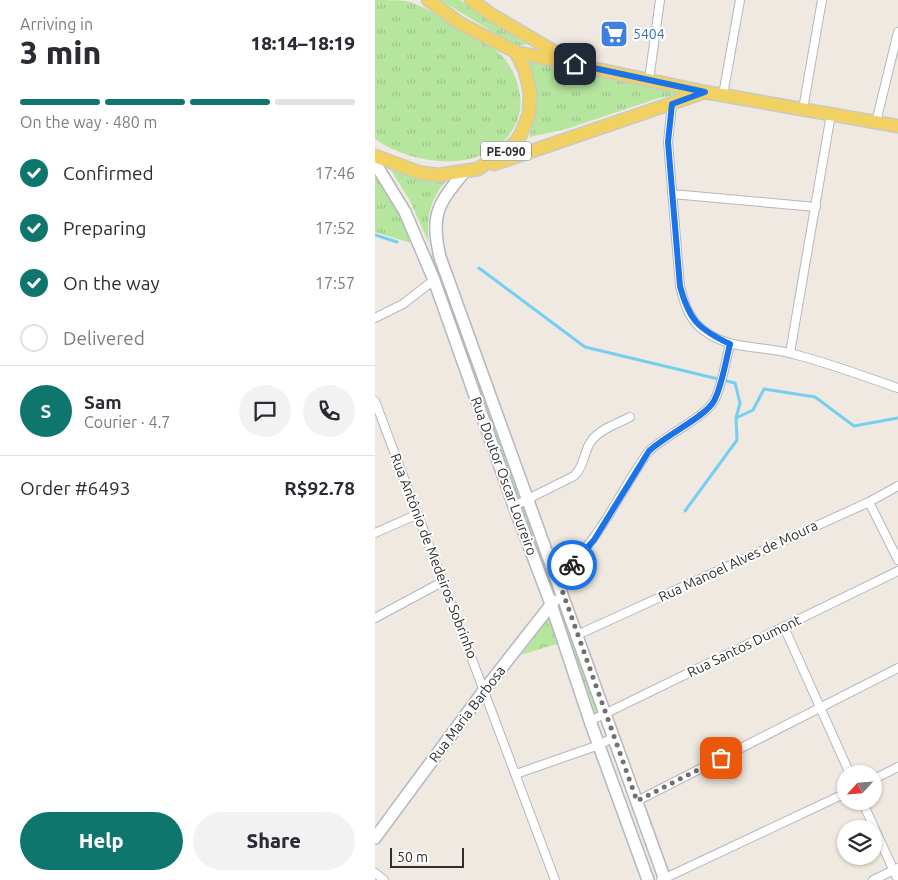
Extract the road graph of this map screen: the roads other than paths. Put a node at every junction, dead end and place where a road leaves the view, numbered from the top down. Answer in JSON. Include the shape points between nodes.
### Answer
{"nodes":[{"id":1,"x":471,"y":0,"type":"edge"},
{"id":2,"x":659,"y":0,"type":"edge"},
{"id":3,"x":740,"y":0,"type":"edge"},
{"id":4,"x":822,"y":0,"type":"edge"},
{"id":5,"x":429,"y":1,"type":"edge"},
{"id":6,"x":898,"y":32,"type":"edge"},
{"id":7,"x":517,"y":52,"type":"junction"},
{"id":8,"x":575,"y":64,"type":"junction"},
{"id":9,"x":649,"y":80,"type":"junction"},
{"id":10,"x":705,"y":92,"type":"junction"},
{"id":11,"x":723,"y":95,"type":"junction"},
{"id":12,"x":672,"y":104,"type":"junction"},
{"id":13,"x":803,"y":109,"type":"junction"},
{"id":14,"x":831,"y":114,"type":"junction"},
{"id":15,"x":876,"y":122,"type":"junction"},
{"id":16,"x":898,"y":126,"type":"edge"},
{"id":17,"x":375,"y":156,"type":"edge"},
{"id":18,"x":375,"y":163,"type":"edge"},
{"id":19,"x":478,"y":170,"type":"junction"},
{"id":20,"x":465,"y":171,"type":"junction"},
{"id":21,"x":672,"y":194,"type":"junction"},
{"id":22,"x":816,"y":207,"type":"junction"},
{"id":23,"x":434,"y":280,"type":"junction"},
{"id":24,"x":375,"y":318,"type":"edge"},
{"id":25,"x":730,"y":344,"type":"junction"},
{"id":26,"x":790,"y":353,"type":"junction"},
{"id":27,"x":898,"y":388,"type":"edge"},
{"id":28,"x":375,"y":401,"type":"edge"},
{"id":29,"x":630,"y":417,"type":"dead end"},
{"id":30,"x":898,"y":486,"type":"edge"},
{"id":31,"x":529,"y":498,"type":"junction"},
{"id":32,"x":869,"y":502,"type":"junction"},
{"id":33,"x":514,"y":506,"type":"junction"},
{"id":34,"x":418,"y":514,"type":"junction"},
{"id":35,"x":375,"y":533,"type":"edge"},
{"id":36,"x":898,"y":560,"type":"edge"},
{"id":37,"x":898,"y":570,"type":"edge"},
{"id":38,"x":557,"y":576,"type":"junction"},
{"id":39,"x":443,"y":581,"type":"junction"},
{"id":40,"x":563,"y":592,"type":"junction"},
{"id":41,"x":551,"y":604,"type":"junction"},
{"id":42,"x":375,"y":618,"type":"edge"},
{"id":43,"x":785,"y":627,"type":"junction"},
{"id":44,"x":577,"y":635,"type":"junction"},
{"id":45,"x":898,"y":668,"type":"edge"},
{"id":46,"x":485,"y":689,"type":"junction"},
{"id":47,"x":821,"y":708,"type":"junction"},
{"id":48,"x":606,"y":714,"type":"junction"},
{"id":49,"x":590,"y":721,"type":"junction"},
{"id":50,"x":614,"y":737,"type":"junction"},
{"id":51,"x":599,"y":745,"type":"junction"},
{"id":52,"x":846,"y":765,"type":"edge"},
{"id":53,"x":898,"y":767,"type":"edge"},
{"id":54,"x":516,"y":774,"type":"junction"},
{"id":55,"x":883,"y":774,"type":"edge"},
{"id":56,"x":837,"y":797,"type":"edge"},
{"id":57,"x":637,"y":801,"type":"junction"},
{"id":58,"x":866,"y":810,"type":"edge"},
{"id":59,"x":375,"y":838,"type":"edge"},
{"id":60,"x":896,"y":869,"type":"edge"},
{"id":61,"x":375,"y":873,"type":"edge"},
{"id":62,"x":664,"y":879,"type":"edge"},
{"id":63,"x":384,"y":880,"type":"edge"},
{"id":64,"x":555,"y":880,"type":"edge"},
{"id":65,"x":648,"y":880,"type":"edge"},
{"id":66,"x":873,"y":880,"type":"edge"},
{"id":67,"x":897,"y":880,"type":"edge"}],
"edges":[{"from":1,"to":8,"type":"main road","number":"PE-090"},
{"from":2,"to":9,"type":"street"},
{"from":3,"to":11,"type":"street"},
{"from":4,"to":13,"type":"street"},
{"from":5,"to":7,"type":"main road","number":"PE-090","via":[[461,24]]},
{"from":6,"to":15,"type":"street"},
{"from":7,"to":8,"type":"main road","number":"PE-090"},
{"from":7,"to":19,"type":"main road","number":"PE-090","via":[[530,92],[529,114],[514,144]]},
{"from":8,"to":9,"type":"main road","number":"PE-090"},
{"from":9,"to":10,"type":"main road","number":"PE-090"},
{"from":10,"to":11,"type":"main road","number":"PE-090"},
{"from":10,"to":12,"type":"main road","name":"PE-090","number":"PE-090"},
{"from":11,"to":13,"type":"main road","number":"PE-090"},
{"from":12,"to":19,"type":"main road","name":"PE-090","number":"PE-090"},
{"from":12,"to":21,"type":"street","via":[[668,142]]},
{"from":13,"to":14,"type":"main road","number":"PE-090"},
{"from":14,"to":15,"type":"main road","number":"PE-090"},
{"from":14,"to":22,"type":"street"},
{"from":15,"to":16,"type":"main road","number":"PE-090"},
{"from":17,"to":20,"type":"main road","number":"PE-090","via":[[421,174]]},
{"from":18,"to":23,"type":"main road","name":"Rua Doutor Oscar Loureiro","via":[[405,212]]},
{"from":19,"to":20,"type":"main road","number":"PE-090"},
{"from":20,"to":31,"type":"main road","name":"Rua Doutor Oscar Loureiro","via":[[440,202],[435,236]]},
{"from":21,"to":22,"type":"street"},
{"from":21,"to":25,"type":"street","via":[[680,286],[686,307],[702,329]]},
{"from":22,"to":26,"type":"street"},
{"from":23,"to":24,"type":"street","via":[[403,304]]},
{"from":23,"to":33,"type":"main road","name":"Rua Doutor Oscar Loureiro"},
{"from":25,"to":26,"type":"street"},
{"from":25,"to":38,"type":"street","via":[[715,400],[697,418],[649,451],[594,540]]},
{"from":26,"to":27,"type":"street"},
{"from":28,"to":34,"type":"street","name":"Rua Antônio de Medeiros Sobrinho"},
{"from":29,"to":31,"type":"street","via":[[591,441],[582,468],[574,476]]},
{"from":30,"to":32,"type":"street","name":"Rua Manoel Alves de Moura"},
{"from":31,"to":33,"type":"street"},
{"from":31,"to":38,"type":"main road","name":"Rua Doutor Oscar Loureiro"},
{"from":32,"to":36,"type":"street"},
{"from":32,"to":44,"type":"street","name":"Rua Manoel Alves de Moura"},
{"from":33,"to":41,"type":"main road","name":"Rua Doutor Oscar Loureiro"},
{"from":34,"to":35,"type":"street"},
{"from":34,"to":39,"type":"street","name":"Rua Antônio de Medeiros Sobrinho"},
{"from":37,"to":43,"type":"street","name":"Rua Santos Dumont"},
{"from":38,"to":40,"type":"main road","name":"Rua Doutor Oscar Loureiro"},
{"from":39,"to":42,"type":"street"},
{"from":39,"to":46,"type":"street","name":"Rua Antônio de Medeiros Sobrinho"},
{"from":40,"to":41,"type":"main road","name":"Rua Maria Barbosa"},
{"from":40,"to":44,"type":"main road","name":"Rua Doutor Oscar Loureiro"},
{"from":41,"to":46,"type":"main road","name":"Rua Maria Barbosa"},
{"from":41,"to":49,"type":"main road","name":"Rua Doutor Oscar Loureiro"},
{"from":43,"to":47,"type":"street"},
{"from":43,"to":48,"type":"street","name":"Rua Santos Dumont"},
{"from":44,"to":48,"type":"main road","name":"Rua Doutor Oscar Loureiro"},
{"from":45,"to":47,"type":"street"},
{"from":46,"to":54,"type":"street","name":"Rua Antônio de Medeiros Sobrinho"},
{"from":46,"to":59,"type":"main road","name":"Rua Maria Barbosa"},
{"from":47,"to":52,"type":"street"},
{"from":47,"to":57,"type":"street"},
{"from":48,"to":49,"type":"street","name":"Rua Santos Dumont"},
{"from":48,"to":50,"type":"main road","name":"Rua Doutor Oscar Loureiro"},
{"from":49,"to":51,"type":"main road","name":"Rua Doutor Oscar Loureiro"},
{"from":50,"to":51,"type":"street"},
{"from":50,"to":57,"type":"main road","name":"Rua Doutor Oscar Loureiro"},
{"from":51,"to":54,"type":"street"},
{"from":51,"to":65,"type":"main road","name":"Rua Doutor Oscar Loureiro"},
{"from":53,"to":55,"type":"street"},
{"from":54,"to":64,"type":"street","name":"Rua Antônio de Medeiros Sobrinho"},
{"from":56,"to":62,"type":"street"},
{"from":57,"to":62,"type":"main road","name":"Rua Doutor Oscar Loureiro"},
{"from":58,"to":60,"type":"street"},
{"from":60,"to":66,"type":"street"},
{"from":60,"to":67,"type":"street"},
{"from":61,"to":63,"type":"street"}]}
